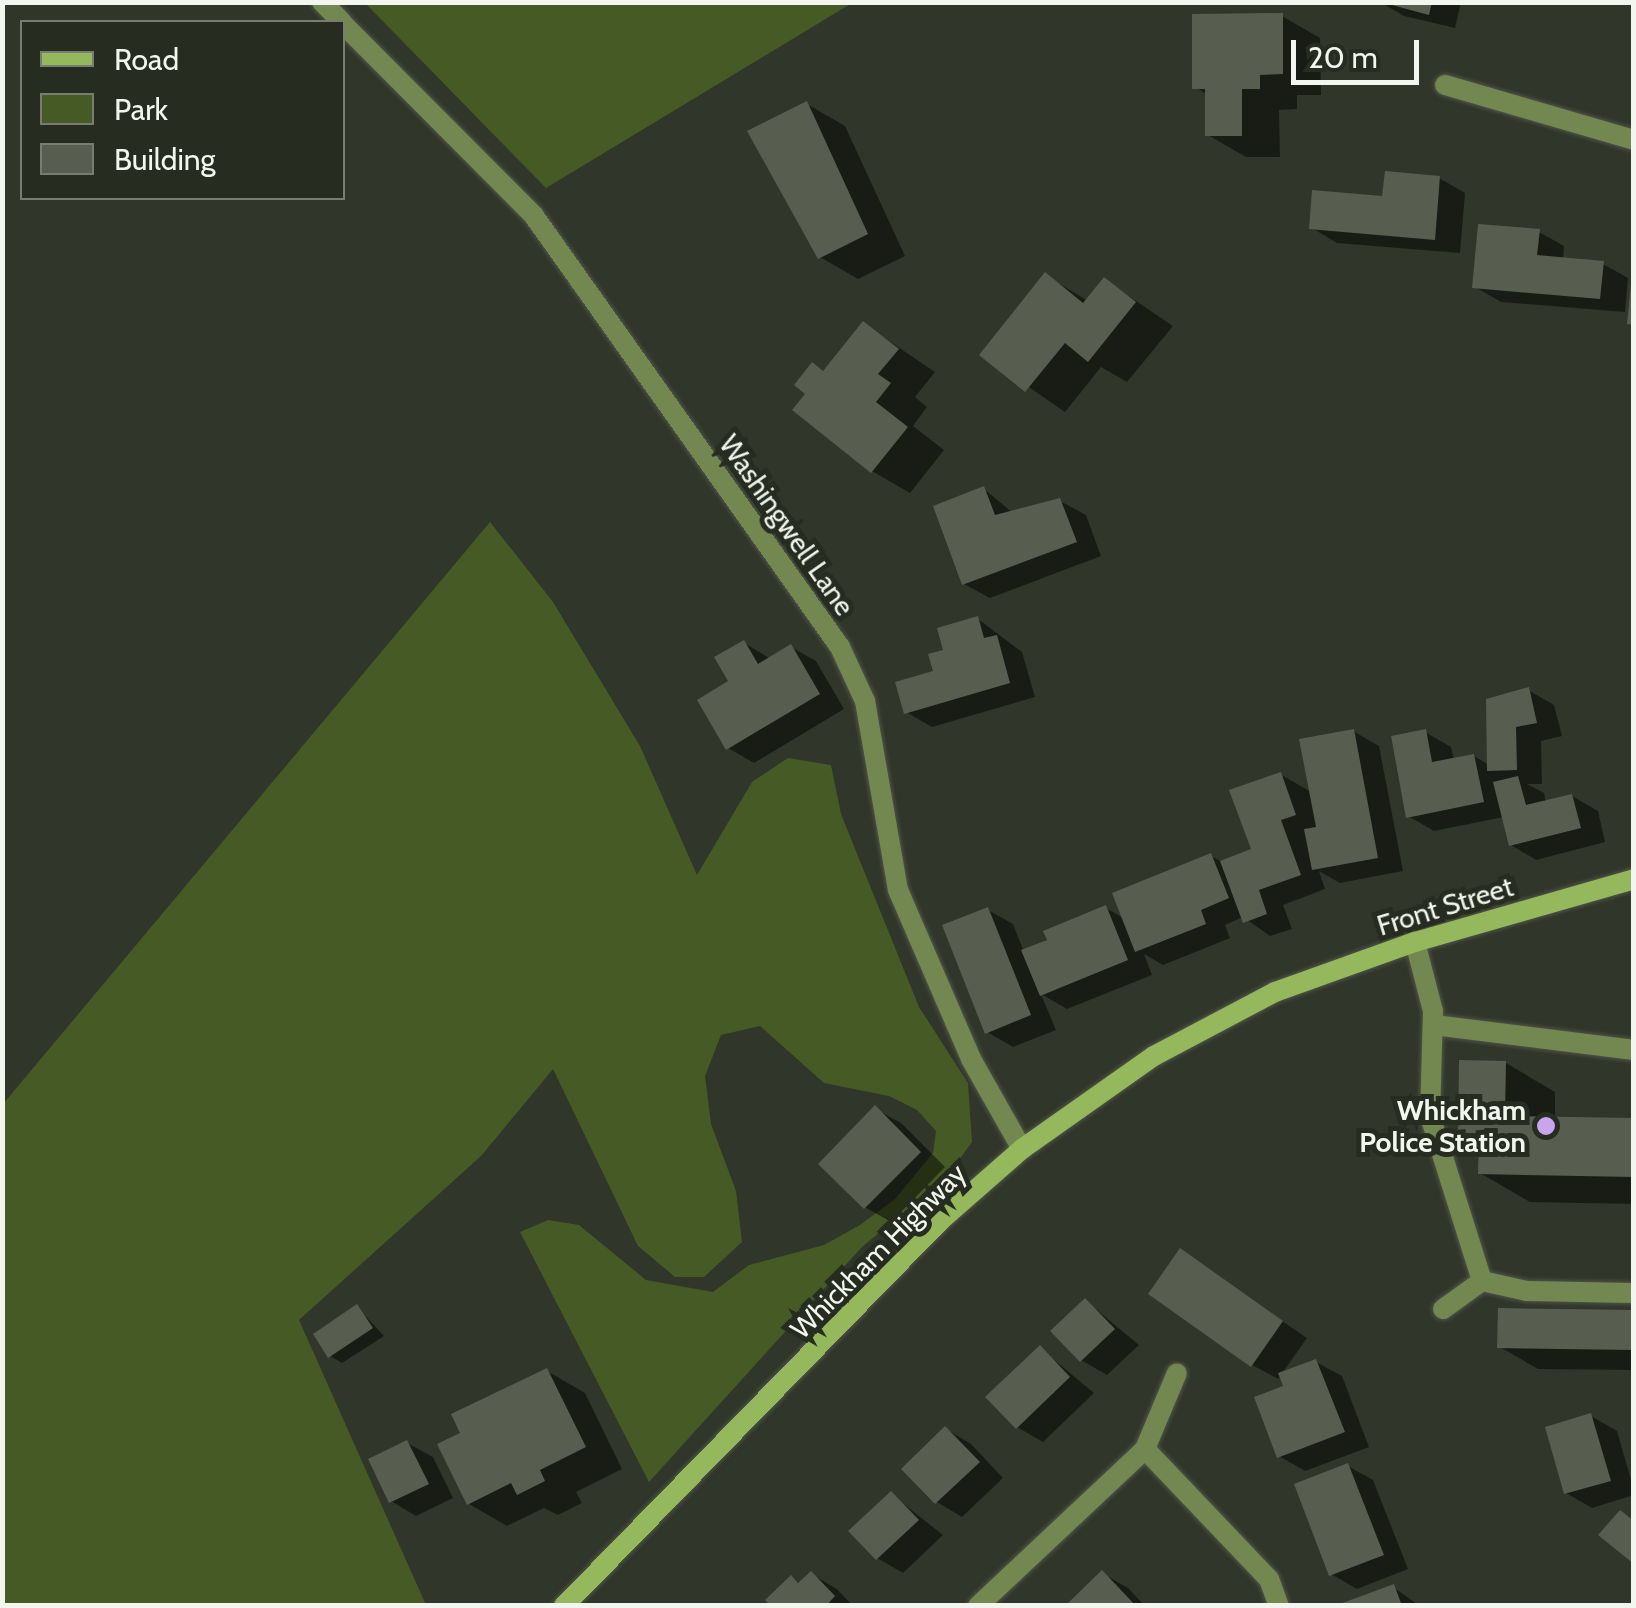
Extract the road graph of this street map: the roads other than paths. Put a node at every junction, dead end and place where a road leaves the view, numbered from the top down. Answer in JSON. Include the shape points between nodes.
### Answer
{"nodes":[{"id":1,"x":345,"y":26,"type":"edge"},
{"id":2,"x":1445,"y":85,"type":"dead end"},
{"id":3,"x":1634,"y":140,"type":"edge"},
{"id":4,"x":1634,"y":880,"type":"edge"},
{"id":5,"x":1415,"y":942,"type":"junction"},
{"id":6,"x":1274,"y":992,"type":"joint"},
{"id":7,"x":1434,"y":1024,"type":"junction"},
{"id":8,"x":1634,"y":1050,"type":"edge"},
{"id":9,"x":1022,"y":1150,"type":"junction"},
{"id":10,"x":1482,"y":1281,"type":"junction"},
{"id":11,"x":1634,"y":1293,"type":"edge"},
{"id":12,"x":1443,"y":1309,"type":"dead end"},
{"id":13,"x":1177,"y":1374,"type":"dead end"},
{"id":14,"x":1144,"y":1450,"type":"junction"},
{"id":15,"x":564,"y":1606,"type":"edge"},
{"id":16,"x":978,"y":1606,"type":"edge"},
{"id":17,"x":1279,"y":1606,"type":"edge"}],
"edges":[{"from":1,"to":9,"type":"street","name":"Washingwell Lane","via":[[534,216],[840,647],[864,701],[898,890],[971,1059]]},
{"from":2,"to":3,"type":"street"},
{"from":4,"to":5,"type":"main road","name":"Front Street"},
{"from":5,"to":6,"type":"main road","name":"Front Street"},
{"from":5,"to":7,"type":"street"},
{"from":6,"to":9,"type":"main road","name":"Whickham Highway","via":[[1154,1056]]},
{"from":7,"to":8,"type":"street"},
{"from":7,"to":10,"type":"street","via":[[1430,1116]]},
{"from":9,"to":15,"type":"main road","name":"Whickham Highway","via":[[940,1222]]},
{"from":10,"to":11,"type":"street","via":[[1527,1291]]},
{"from":10,"to":12,"type":"street"},
{"from":13,"to":14,"type":"street"},
{"from":14,"to":16,"type":"street"},
{"from":14,"to":17,"type":"street","via":[[1269,1579]]}]}
